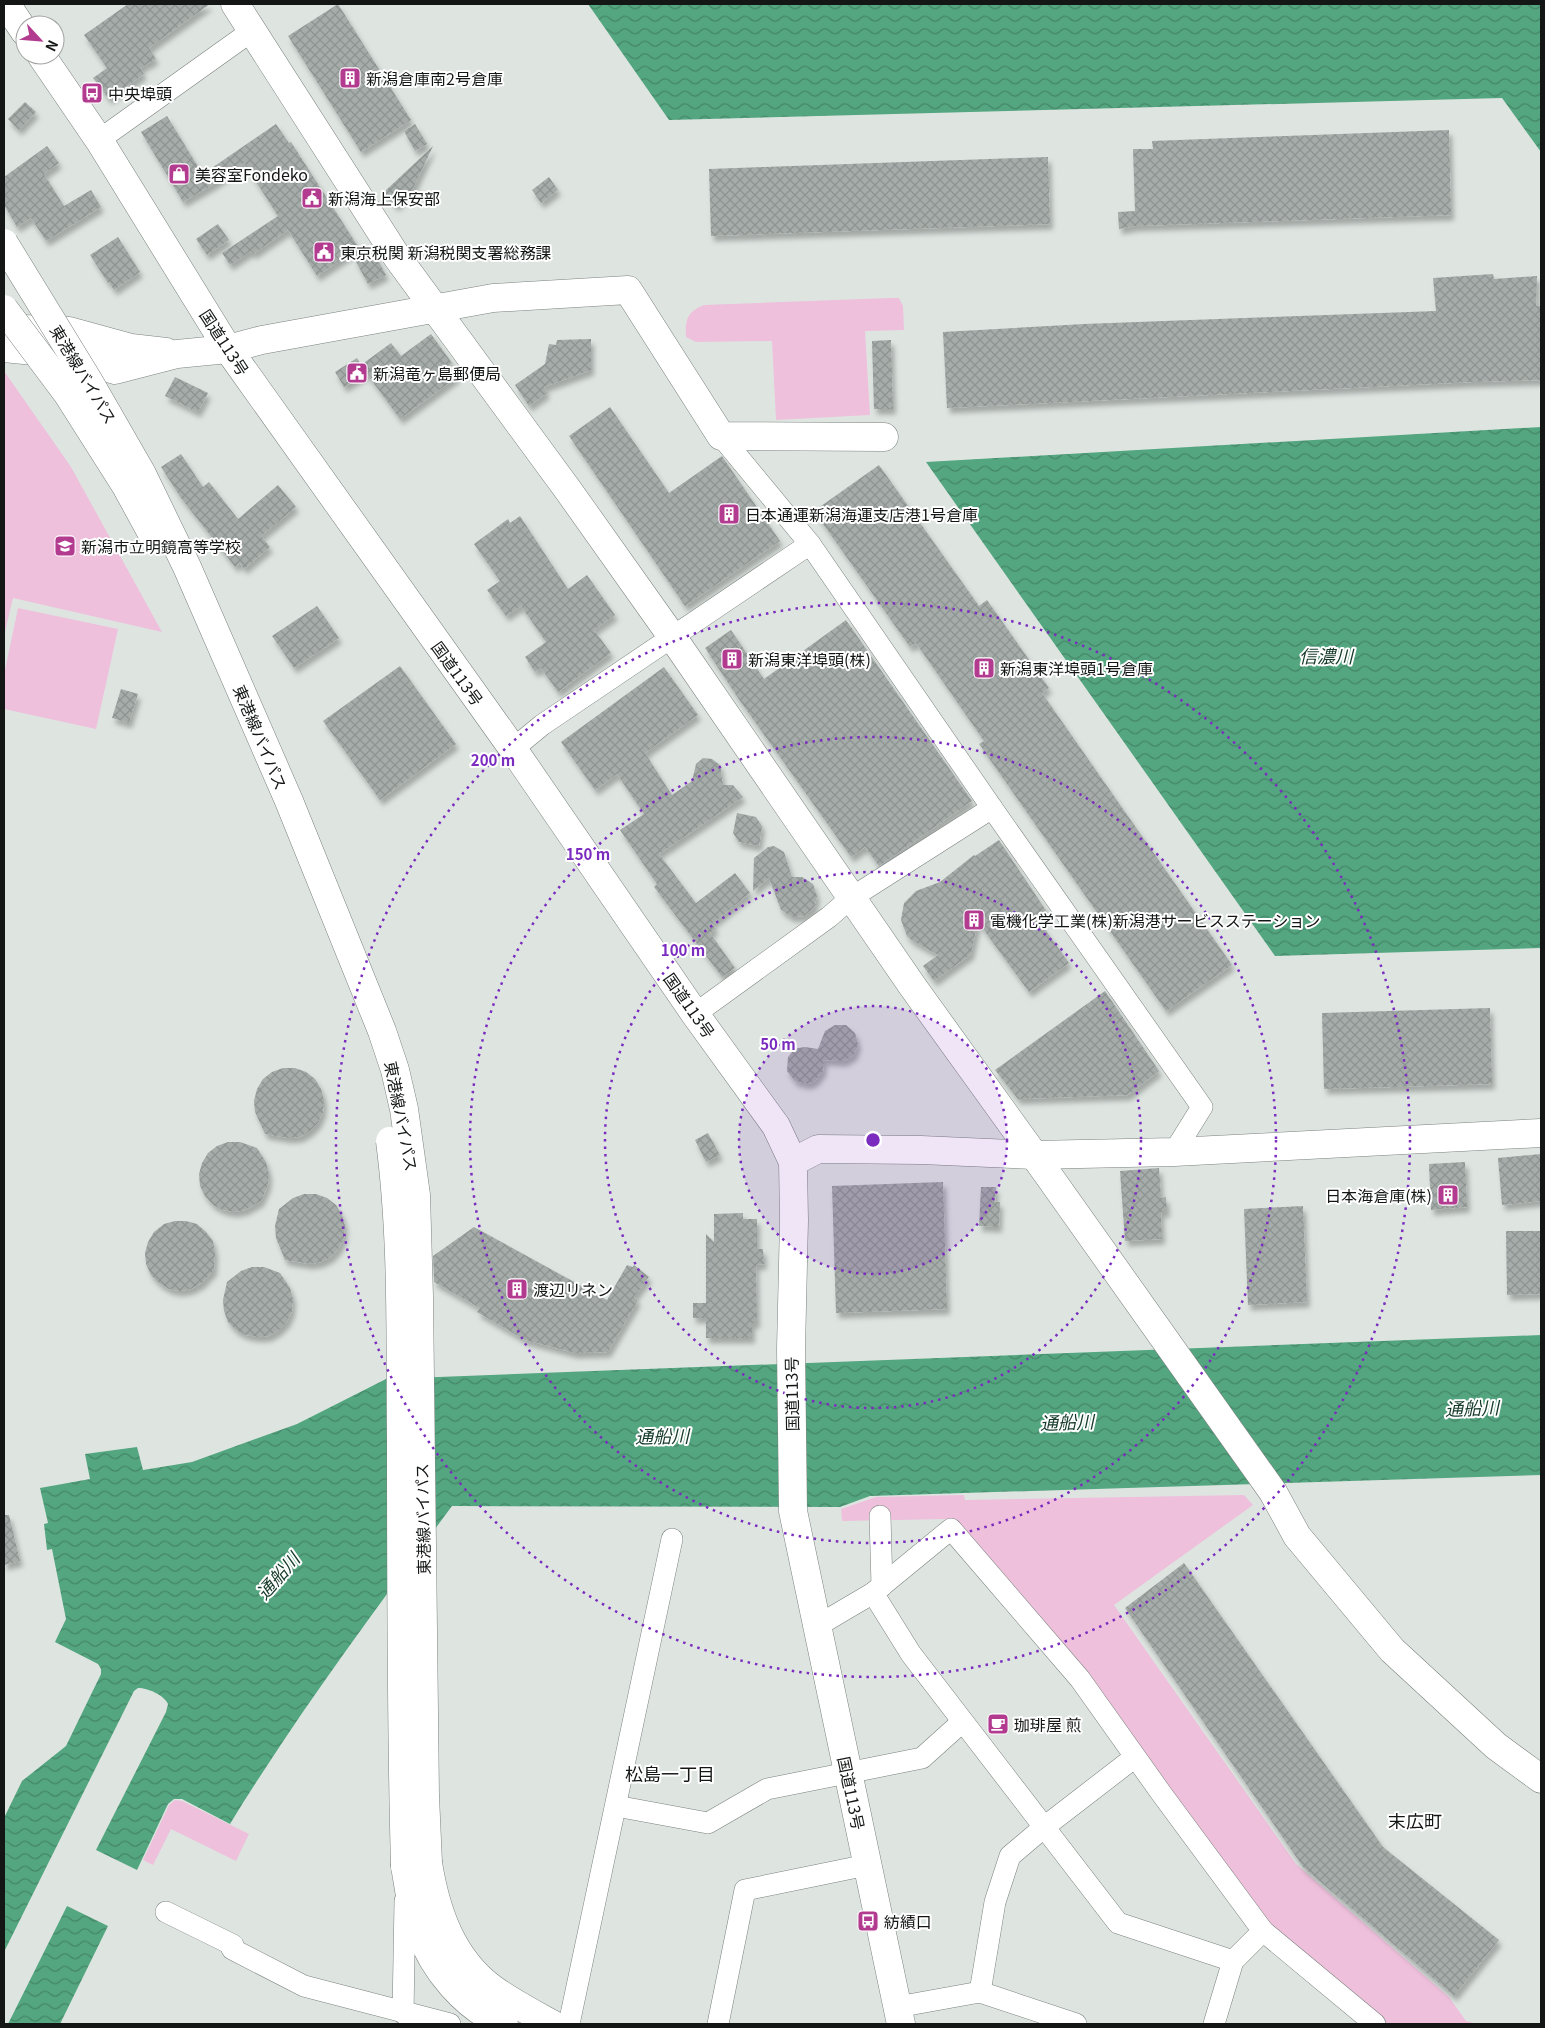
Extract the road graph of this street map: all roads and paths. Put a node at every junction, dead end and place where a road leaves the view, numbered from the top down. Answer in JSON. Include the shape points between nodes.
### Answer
{"nodes":[{"id":1,"x":6,"y":4,"type":"edge"},
{"id":2,"x":236,"y":4,"type":"edge"},
{"id":3,"x":15,"y":17,"type":"edge"},
{"id":4,"x":252,"y":30,"type":"junction"},
{"id":5,"x":48,"y":65,"type":"edge"},
{"id":6,"x":99,"y":140,"type":"junction"},
{"id":7,"x":4,"y":243,"type":"edge"},
{"id":8,"x":4,"y":309,"type":"edge"},
{"id":9,"x":435,"y":309,"type":"junction"},
{"id":10,"x":4,"y":337,"type":"edge"},
{"id":11,"x":4,"y":348,"type":"edge"},
{"id":12,"x":228,"y":349,"type":"junction"},
{"id":13,"x":177,"y":354,"type":"junction"},
{"id":14,"x":721,"y":436,"type":"junction"},
{"id":15,"x":884,"y":437,"type":"dead end"},
{"id":16,"x":810,"y":544,"type":"junction"},
{"id":17,"x":673,"y":638,"type":"junction"},
{"id":18,"x":513,"y":749,"type":"junction"},
{"id":19,"x":992,"y":808,"type":"junction"},
{"id":20,"x":851,"y":898,"type":"junction"},
{"id":21,"x":695,"y":1014,"type":"junction"},
{"id":22,"x":1541,"y":1133,"type":"edge"},
{"id":23,"x":1174,"y":1152,"type":"junction"},
{"id":24,"x":1034,"y":1155,"type":"junction"},
{"id":25,"x":793,"y":1162,"type":"junction"},
{"id":26,"x":880,"y":1516,"type":"dead end"},
{"id":27,"x":672,"y":1539,"type":"dead end"},
{"id":28,"x":878,"y":1590,"type":"junction"},
{"id":29,"x":817,"y":1626,"type":"junction"},
{"id":30,"x":962,"y":1722,"type":"junction"},
{"id":31,"x":1136,"y":1757,"type":"junction"},
{"id":32,"x":848,"y":1772,"type":"junction"},
{"id":33,"x":1541,"y":1779,"type":"edge"},
{"id":34,"x":616,"y":1806,"type":"junction"},
{"id":35,"x":1043,"y":1828,"type":"junction"},
{"id":36,"x":417,"y":1865,"type":"junction"},
{"id":37,"x":867,"y":1865,"type":"junction"},
{"id":38,"x":166,"y":1912,"type":"dead end"},
{"id":39,"x":1263,"y":1931,"type":"junction"},
{"id":40,"x":1233,"y":1961,"type":"junction"},
{"id":41,"x":980,"y":1992,"type":"junction"},
{"id":42,"x":899,"y":2016,"type":"edge"},
{"id":43,"x":409,"y":2018,"type":"edge"},
{"id":44,"x":450,"y":2024,"type":"edge"},
{"id":45,"x":504,"y":2024,"type":"edge"},
{"id":46,"x":552,"y":2024,"type":"edge"},
{"id":47,"x":568,"y":2024,"type":"edge"},
{"id":48,"x":718,"y":2024,"type":"edge"},
{"id":49,"x":1076,"y":2024,"type":"edge"},
{"id":50,"x":1214,"y":2024,"type":"edge"},
{"id":51,"x":1375,"y":2024,"type":"edge"}],
"edges":[{"from":1,"to":3,"type":"main road"},
{"from":2,"to":4,"type":"main road"},
{"from":4,"to":6,"type":"street"},
{"from":4,"to":9,"type":"main road","via":[[397,257]]},
{"from":5,"to":6,"type":"main road","name":"国道113号"},
{"from":6,"to":12,"type":"main road","name":"国道113号"},
{"from":7,"to":36,"type":"main road","name":"東港線バイパス","bridge":true,"via":[[142,474],[183,558],[289,801],[382,1031],[394,1070],[416,1195],[420,1296],[425,1796]]},
{"from":8,"to":36,"type":"main road","name":"東港線バイパス","bridge":true,"via":[[67,393],[126,486],[172,571],[275,804],[368,1040],[380,1079],[397,1197],[401,1624]]},
{"from":9,"to":12,"type":"main road"},
{"from":9,"to":14,"type":"main road","via":[[493,298],[628,290]]},
{"from":9,"to":17,"type":"main road"},
{"from":10,"to":13,"type":"main road","via":[[24,329],[69,331],[131,348]]},
{"from":11,"to":13,"type":"main road","via":[[54,353],[115,370]]},
{"from":12,"to":13,"type":"main road"},
{"from":12,"to":18,"type":"main road","name":"国道113号"},
{"from":14,"to":15,"type":"main road"},
{"from":14,"to":16,"type":"street"},
{"from":16,"to":17,"type":"street"},
{"from":16,"to":19,"type":"street"},
{"from":17,"to":18,"type":"street","via":[[542,724]]},
{"from":17,"to":20,"type":"main road"},
{"from":18,"to":21,"type":"main road","name":"国道113号"},
{"from":19,"to":20,"type":"street"},
{"from":19,"to":23,"type":"street","via":[[1202,1107]]},
{"from":20,"to":21,"type":"street"},
{"from":20,"to":24,"type":"main road"},
{"from":21,"to":25,"type":"main road","name":"国道113号","via":[[776,1126]]},
{"from":22,"to":23,"type":"main road"},
{"from":23,"to":24,"type":"main road"},
{"from":24,"to":25,"type":"main road","via":[[818,1149]]},
{"from":24,"to":33,"type":"main road","via":[[1273,1492],[1297,1536],[1392,1650],[1496,1746]]},
{"from":25,"to":29,"type":"main road","name":"国道113号","via":[[793,1511]]},
{"from":26,"to":28,"type":"street"},
{"from":27,"to":34,"type":"street"},
{"from":28,"to":29,"type":"street"},
{"from":28,"to":30,"type":"street","via":[[912,1654]]},
{"from":28,"to":31,"type":"street","via":[[951,1530],[1080,1679]]},
{"from":29,"to":32,"type":"main road","name":"国道113号"},
{"from":30,"to":32,"type":"street","via":[[922,1758]]},
{"from":30,"to":35,"type":"street"},
{"from":31,"to":35,"type":"street"},
{"from":31,"to":39,"type":"street"},
{"from":32,"to":34,"type":"street","via":[[767,1789],[708,1823]]},
{"from":32,"to":37,"type":"main road","name":"国道113号"},
{"from":34,"to":47,"type":"street"},
{"from":35,"to":40,"type":"street","via":[[1118,1923]]},
{"from":35,"to":41,"type":"street","via":[[1010,1856],[995,1902]]},
{"from":36,"to":43,"type":"street"},
{"from":36,"to":45,"type":"main road","name":"東港線バイパス","via":[[410,1898],[418,1929],[431,1956],[463,1997]]},
{"from":36,"to":46,"type":"main road","name":"東港線バイパス","via":[[456,1950],[472,1970],[492,1989]]},
{"from":37,"to":42,"type":"main road","name":"国道113号"},
{"from":37,"to":48,"type":"street","via":[[745,1890]]},
{"from":38,"to":43,"type":"street","via":[[234,1945],[232,1949],[304,1986]]},
{"from":39,"to":40,"type":"street"},
{"from":39,"to":51,"type":"street"},
{"from":40,"to":50,"type":"street"},
{"from":41,"to":42,"type":"street"},
{"from":41,"to":49,"type":"street"},
{"from":43,"to":44,"type":"street"}]}
